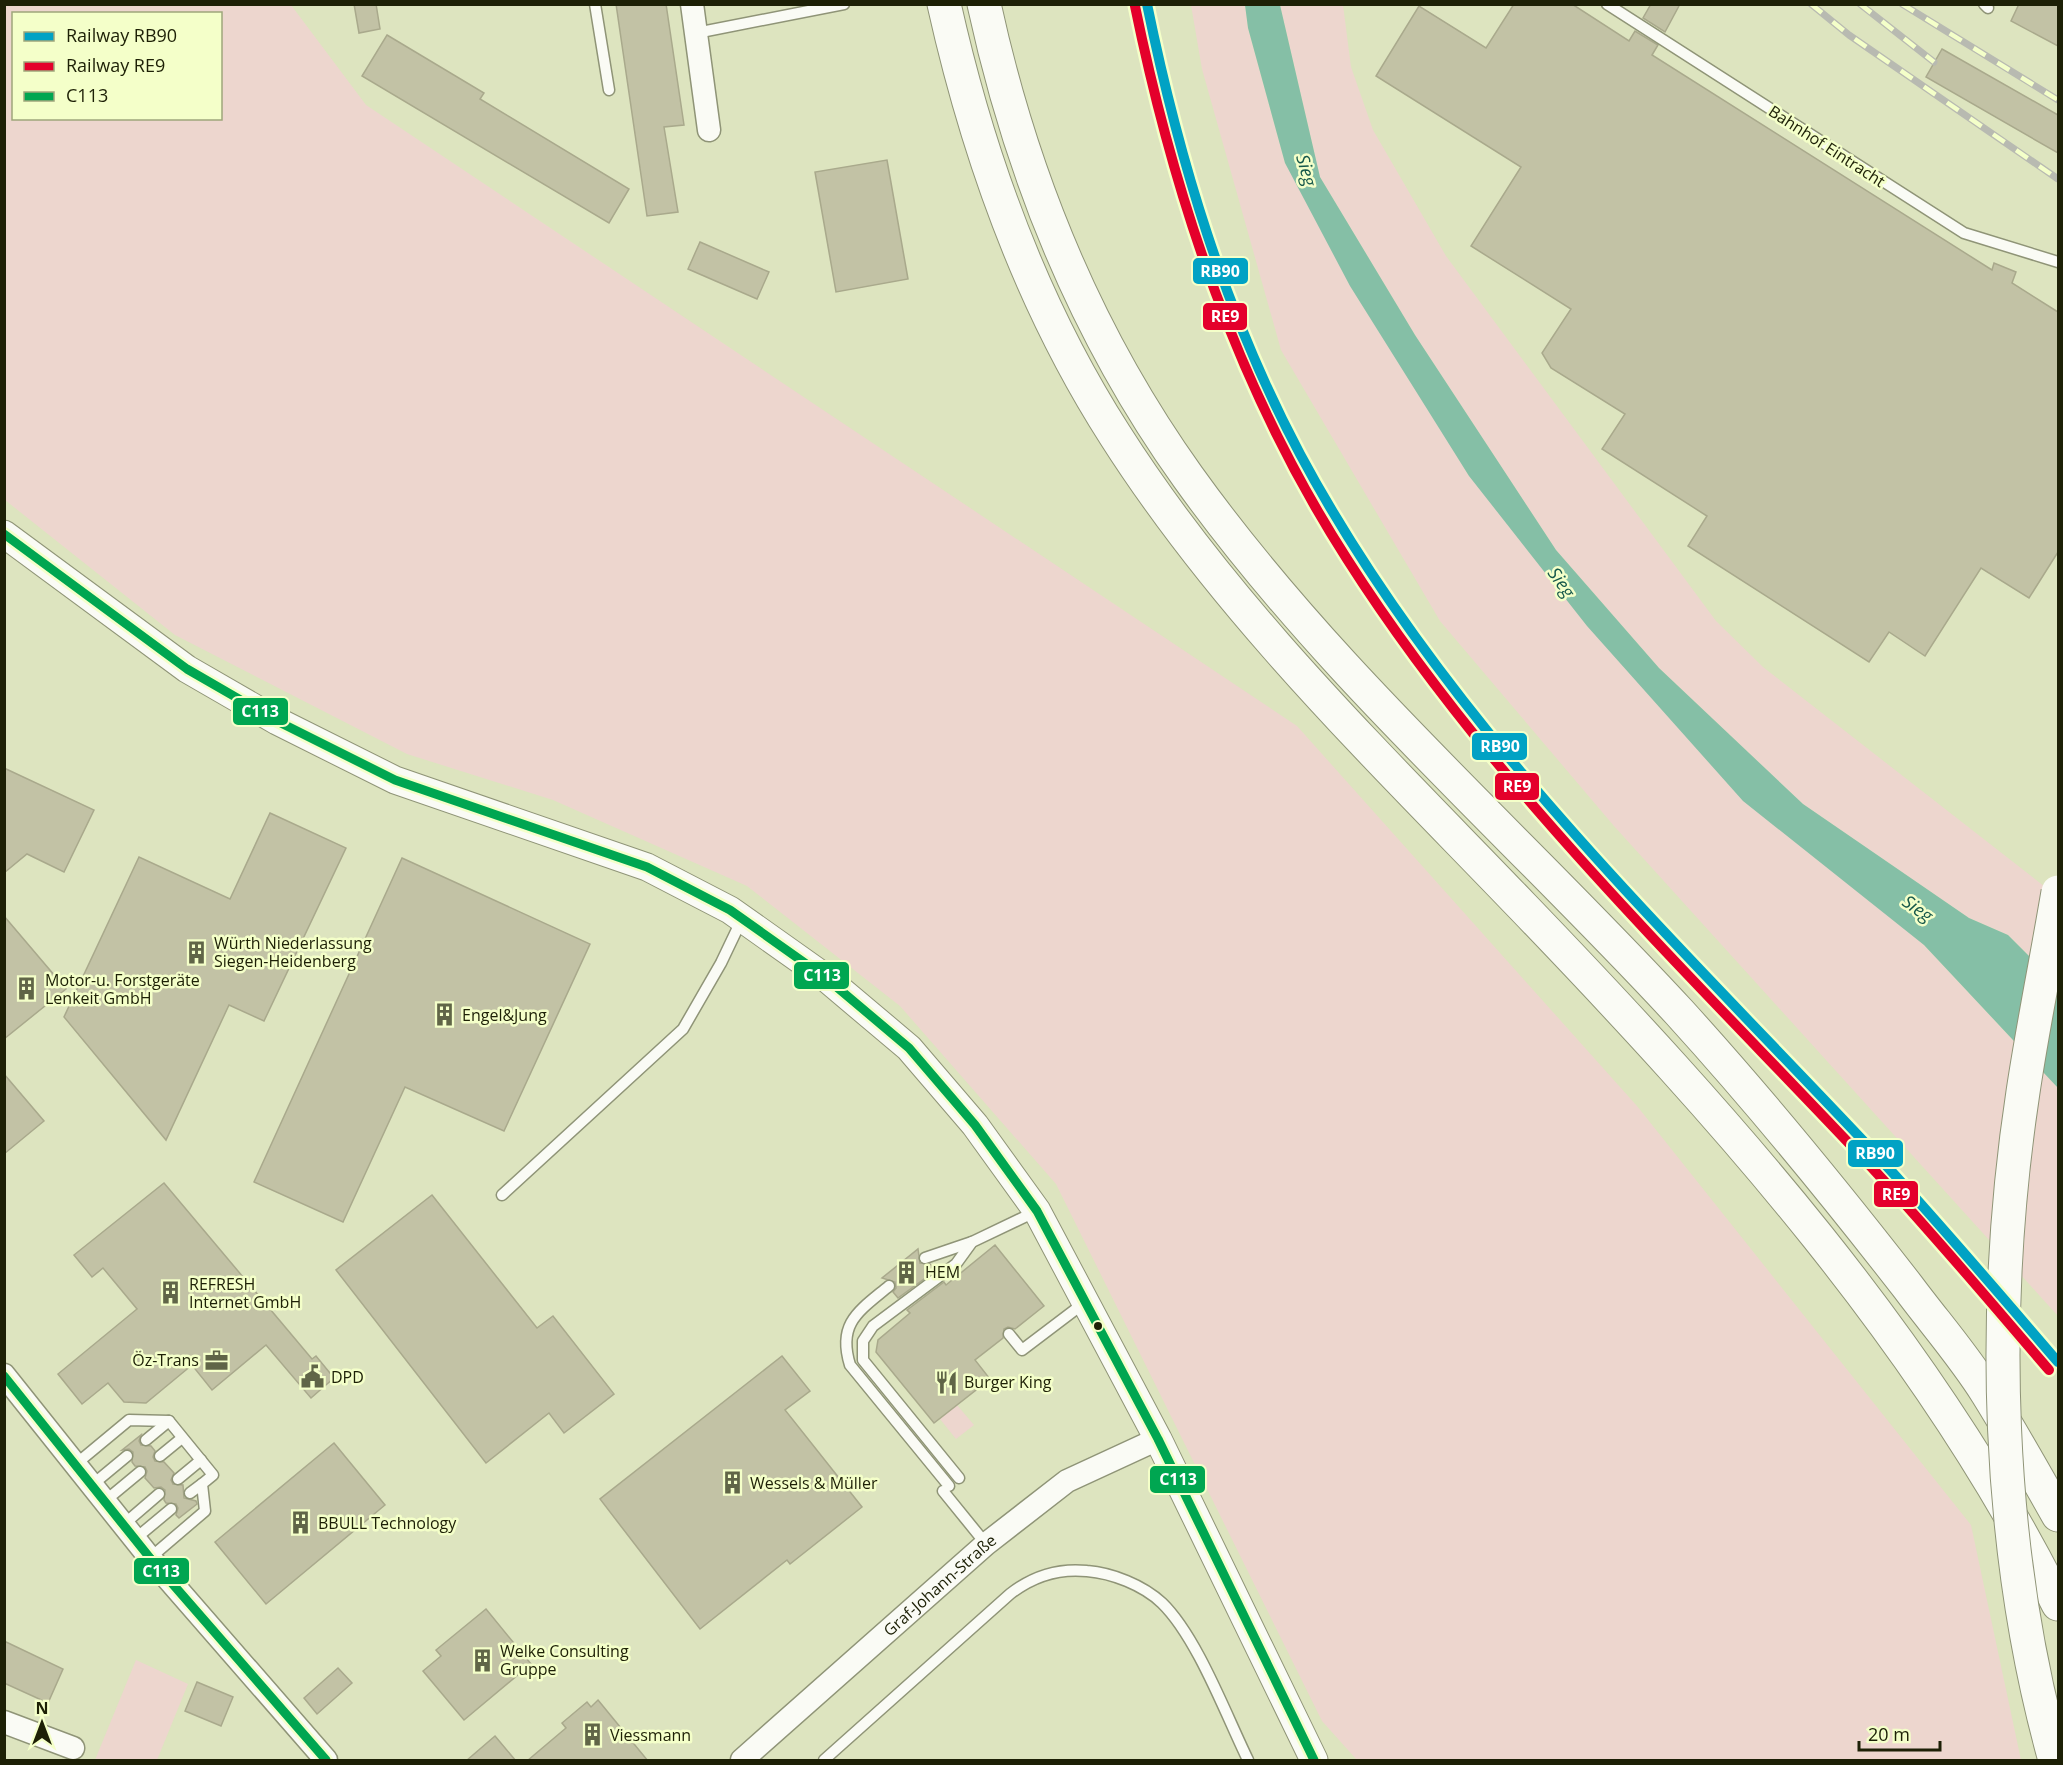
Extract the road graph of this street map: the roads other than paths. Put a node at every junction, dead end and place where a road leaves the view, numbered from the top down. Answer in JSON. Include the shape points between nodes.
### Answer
{"nodes":[{"id":1,"x":596,"y":4,"type":"edge"},
{"id":2,"x":692,"y":4,"type":"edge"},
{"id":3,"x":844,"y":4,"type":"edge"},
{"id":4,"x":944,"y":4,"type":"edge"},
{"id":5,"x":984,"y":4,"type":"edge"},
{"id":6,"x":1607,"y":4,"type":"edge"},
{"id":7,"x":696,"y":33,"type":"junction"},
{"id":8,"x":609,"y":90,"type":"dead end"},
{"id":9,"x":709,"y":130,"type":"dead end"},
{"id":10,"x":2058,"y":262,"type":"edge"},
{"id":11,"x":4,"y":534,"type":"edge"},
{"id":12,"x":2058,"y":892,"type":"edge"},
{"id":13,"x":742,"y":919,"type":"junction"},
{"id":14,"x":502,"y":1196,"type":"dead end"},
{"id":15,"x":1037,"y":1211,"type":"junction"},
{"id":16,"x":972,"y":1242,"type":"junction"},
{"id":17,"x":925,"y":1258,"type":"dead end"},
{"id":18,"x":889,"y":1286,"type":"dead end"},
{"id":19,"x":1086,"y":1302,"type":"junction"},
{"id":20,"x":1009,"y":1334,"type":"dead end"},
{"id":21,"x":4,"y":1375,"type":"edge"},
{"id":22,"x":169,"y":1421,"type":"junction"},
{"id":23,"x":182,"y":1438,"type":"junction"},
{"id":24,"x":1158,"y":1439,"type":"junction"},
{"id":25,"x":146,"y":1440,"type":"dead end"},
{"id":26,"x":127,"y":1456,"type":"dead end"},
{"id":27,"x":160,"y":1456,"type":"dead end"},
{"id":28,"x":201,"y":1460,"type":"junction"},
{"id":29,"x":76,"y":1464,"type":"junction"},
{"id":30,"x":140,"y":1472,"type":"dead end"},
{"id":31,"x":959,"y":1478,"type":"dead end"},
{"id":32,"x":178,"y":1479,"type":"dead end"},
{"id":33,"x":202,"y":1484,"type":"junction"},
{"id":34,"x":99,"y":1493,"type":"junction"},
{"id":35,"x":190,"y":1493,"type":"dead end"},
{"id":36,"x":159,"y":1494,"type":"dead end"},
{"id":37,"x":171,"y":1509,"type":"dead end"},
{"id":38,"x":2058,"y":1515,"type":"edge"},
{"id":39,"x":129,"y":1532,"type":"junction"},
{"id":40,"x":986,"y":1544,"type":"junction"},
{"id":41,"x":150,"y":1558,"type":"junction"},
{"id":42,"x":2058,"y":1604,"type":"edge"},
{"id":43,"x":4,"y":1722,"type":"edge"},
{"id":44,"x":72,"y":1748,"type":"dead end"},
{"id":45,"x":326,"y":1761,"type":"edge"},
{"id":46,"x":742,"y":1761,"type":"edge"},
{"id":47,"x":824,"y":1761,"type":"edge"},
{"id":48,"x":1248,"y":1761,"type":"edge"},
{"id":49,"x":1314,"y":1761,"type":"edge"},
{"id":50,"x":2055,"y":1761,"type":"edge"}],
"edges":[{"from":1,"to":8,"type":"lane"},
{"from":2,"to":7,"type":"street"},
{"from":3,"to":7,"type":"lane"},
{"from":4,"to":42,"type":"highway","via":[[980,142],[1006,217],[1047,311],[1112,431],[1156,498],[1255,622],[1360,740],[1649,1040],[1808,1222],[1954,1421],[2029,1544]]},
{"from":5,"to":38,"type":"highway","via":[[1016,131],[1072,275],[1144,411],[1194,484],[1277,588],[1386,710],[1678,1011],[1833,1189],[1985,1389]]},
{"from":6,"to":10,"type":"lane","name":"Bahnhof Eintracht","via":[[1964,234]]},
{"from":7,"to":9,"type":"street"},
{"from":11,"to":13,"type":"street","via":[[187,669],[277,721],[395,780],[647,867]]},
{"from":12,"to":50,"type":"highway","bridge":true,"via":[[2016,1144],[2008,1237],[2004,1388],[2007,1482],[2022,1614],[2037,1695]]},
{"from":13,"to":14,"type":"lane","via":[[683,1029]]},
{"from":13,"to":15,"type":"street","via":[[826,978],[909,1048],[975,1125]]},
{"from":15,"to":16,"type":"lane"},
{"from":15,"to":19,"type":"street"},
{"from":16,"to":17,"type":"lane"},
{"from":16,"to":31,"type":"lane","via":[[959,1268],[873,1326],[863,1341],[863,1360]]},
{"from":18,"to":40,"type":"lane","via":[[856,1313],[846,1329],[844,1347],[850,1365]]},
{"from":19,"to":20,"type":"lane","via":[[1022,1350]]},
{"from":19,"to":24,"type":"street"},
{"from":21,"to":29,"type":"street"},
{"from":22,"to":23,"type":"lane"},
{"from":22,"to":25,"type":"lane"},
{"from":22,"to":29,"type":"lane","via":[[129,1420]]},
{"from":23,"to":27,"type":"lane"},
{"from":23,"to":28,"type":"lane"},
{"from":24,"to":40,"type":"street","name":"Graf-Johann-Straße","via":[[1067,1481]]},
{"from":24,"to":49,"type":"street"},
{"from":26,"to":34,"type":"lane"},
{"from":28,"to":32,"type":"lane"},
{"from":28,"to":33,"type":"lane","via":[[213,1475]]},
{"from":29,"to":34,"type":"street"},
{"from":30,"to":34,"type":"lane"},
{"from":33,"to":35,"type":"lane"},
{"from":33,"to":41,"type":"lane","via":[[205,1511]]},
{"from":34,"to":39,"type":"street"},
{"from":36,"to":39,"type":"lane"},
{"from":37,"to":39,"type":"lane"},
{"from":39,"to":41,"type":"street"},
{"from":40,"to":46,"type":"street","name":"Graf-Johann-Straße"},
{"from":41,"to":45,"type":"street"},
{"from":43,"to":44,"type":"street"},
{"from":47,"to":48,"type":"lane","via":[[1010,1594],[1041,1575],[1069,1569],[1103,1572],[1162,1603],[1194,1649]]}]}
